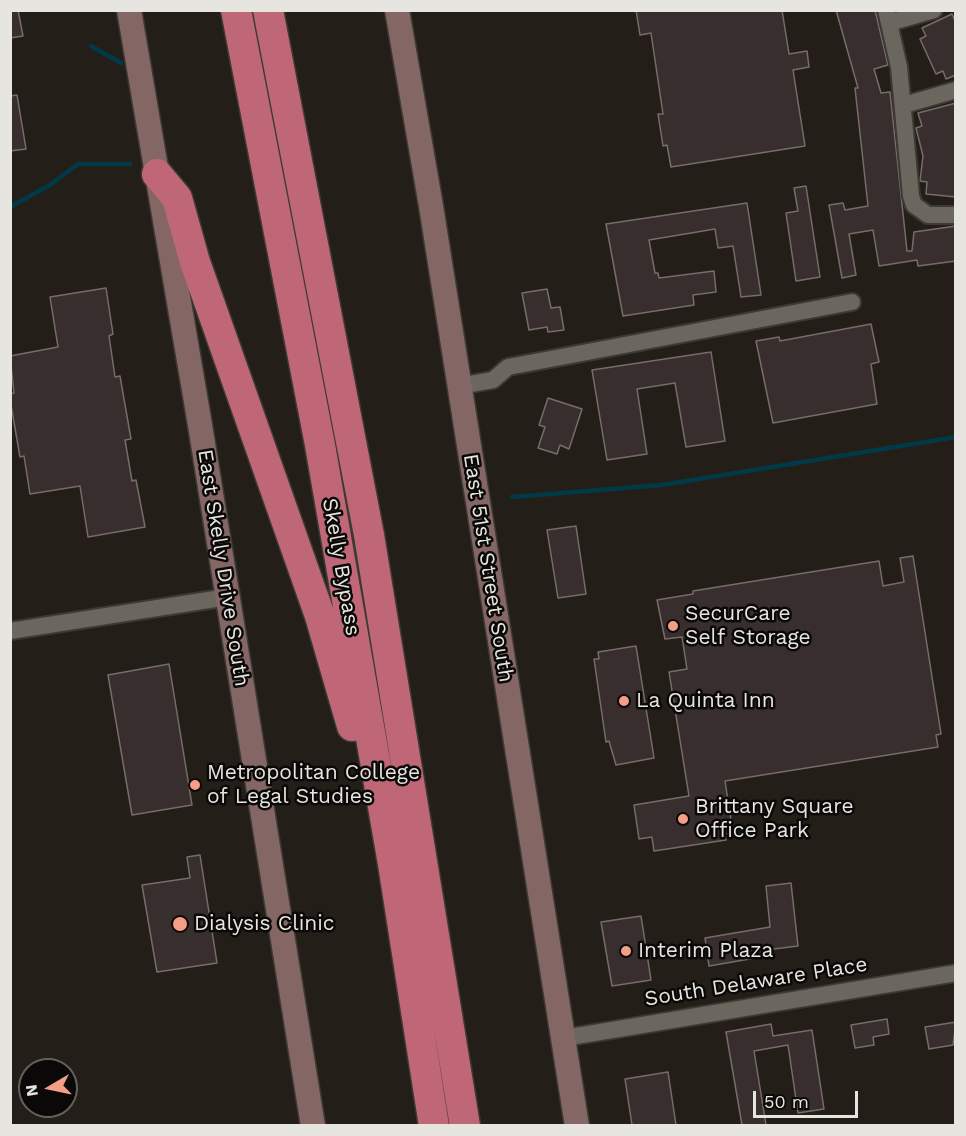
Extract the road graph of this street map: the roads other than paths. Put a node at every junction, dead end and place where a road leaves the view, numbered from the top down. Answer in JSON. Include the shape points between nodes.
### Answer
{"nodes":[{"id":1,"x":129,"y":10,"type":"edge"},
{"id":2,"x":236,"y":10,"type":"edge"},
{"id":3,"x":268,"y":10,"type":"edge"},
{"id":4,"x":397,"y":10,"type":"edge"},
{"id":5,"x":934,"y":10,"type":"edge"},
{"id":6,"x":887,"y":17,"type":"edge"},
{"id":7,"x":956,"y":90,"type":"edge"},
{"id":8,"x":904,"y":105,"type":"junction"},
{"id":9,"x":157,"y":174,"type":"junction"},
{"id":10,"x":956,"y":215,"type":"edge"},
{"id":11,"x":852,"y":302,"type":"dead end"},
{"id":12,"x":459,"y":386,"type":"junction"},
{"id":13,"x":228,"y":597,"type":"junction"},
{"id":14,"x":10,"y":631,"type":"edge"},
{"id":15,"x":393,"y":864,"type":"junction"},
{"id":16,"x":956,"y":973,"type":"edge"},
{"id":17,"x":564,"y":1038,"type":"junction"},
{"id":18,"x":313,"y":1125,"type":"edge"},
{"id":19,"x":434,"y":1125,"type":"edge"},
{"id":20,"x":465,"y":1125,"type":"edge"},
{"id":21,"x":577,"y":1125,"type":"edge"}],
"edges":[{"from":1,"to":9,"type":"main road","name":"East Skelly Drive South"},
{"from":2,"to":15,"type":"highway","name":"Skelly Bypass","via":[[320,445]]},
{"from":3,"to":20,"type":"highway","name":"Skelly Bypass","via":[[369,535]]},
{"from":4,"to":12,"type":"main road","name":"East 51st Street South"},
{"from":5,"to":6,"type":"street"},
{"from":6,"to":8,"type":"street"},
{"from":7,"to":8,"type":"street"},
{"from":8,"to":10,"type":"street","via":[[914,205],[928,215]]},
{"from":9,"to":13,"type":"main road","name":"East Skelly Drive South"},
{"from":9,"to":15,"type":"highway","via":[[177,198],[195,262],[320,616]]},
{"from":11,"to":12,"type":"street","via":[[508,367],[493,380]]},
{"from":12,"to":17,"type":"main road","name":"East 51st Street South"},
{"from":13,"to":14,"type":"street"},
{"from":13,"to":18,"type":"main road","name":"East Skelly Drive South"},
{"from":15,"to":19,"type":"highway","name":"Skelly Bypass"},
{"from":16,"to":17,"type":"street","name":"South Delaware Place"},
{"from":17,"to":21,"type":"main road","name":"East 51st Street South"}]}
